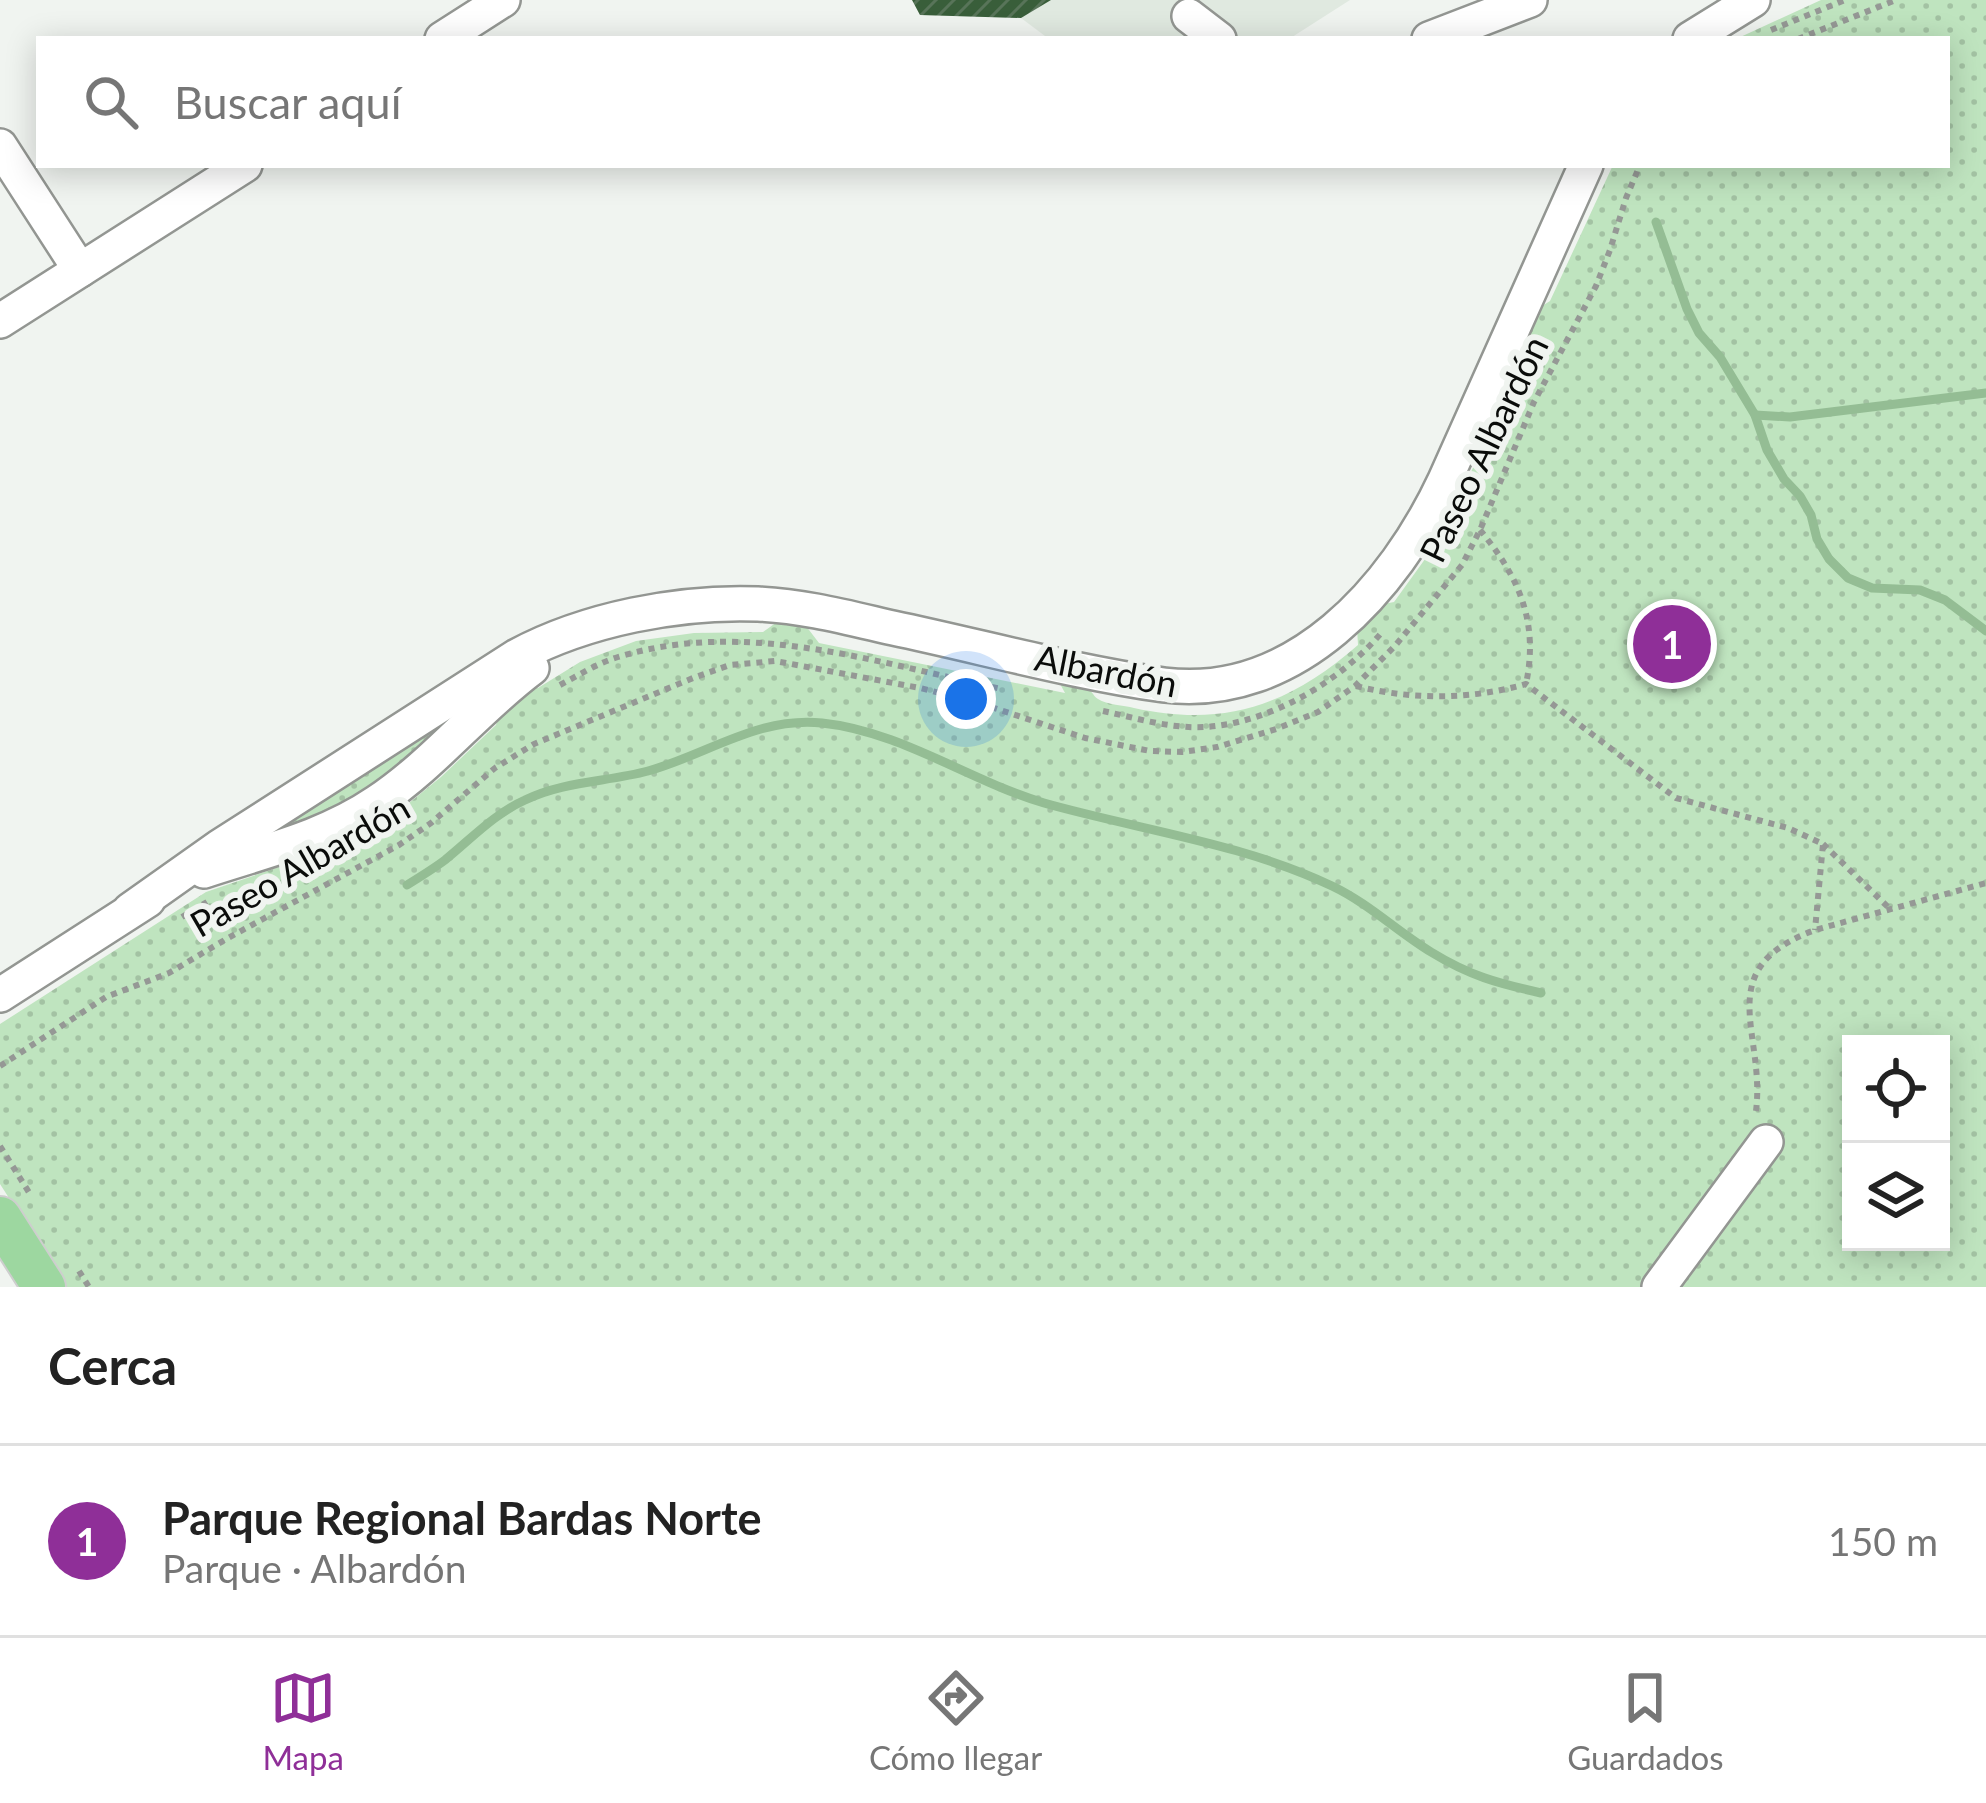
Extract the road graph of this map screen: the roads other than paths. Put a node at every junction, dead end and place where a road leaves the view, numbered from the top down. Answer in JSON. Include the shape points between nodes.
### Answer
{"nodes":[{"id":1,"x":503,"y":0,"type":"edge"},
{"id":2,"x":1530,"y":0,"type":"edge"},
{"id":3,"x":1754,"y":0,"type":"edge"},
{"id":4,"x":1189,"y":16,"type":"dead end"},
{"id":5,"x":447,"y":36,"type":"edge"},
{"id":6,"x":1215,"y":36,"type":"edge"},
{"id":7,"x":1437,"y":36,"type":"edge"},
{"id":8,"x":1695,"y":36,"type":"edge"},
{"id":9,"x":0,"y":146,"type":"edge"},
{"id":10,"x":240,"y":168,"type":"edge"},
{"id":11,"x":1585,"y":168,"type":"edge"},
{"id":12,"x":80,"y":270,"type":"junction"},
{"id":13,"x":0,"y":321,"type":"edge"},
{"id":14,"x":623,"y":619,"type":"junction"},
{"id":15,"x":130,"y":910,"type":"junction"},
{"id":16,"x":0,"y":995,"type":"edge"},
{"id":17,"x":1760,"y":1133,"type":"road end"},
{"id":18,"x":0,"y":1219,"type":"edge"},
{"id":19,"x":44,"y":1287,"type":"edge"},
{"id":20,"x":1659,"y":1287,"type":"edge"}],
"edges":[{"from":1,"to":5,"type":"street"},
{"from":2,"to":7,"type":"street"},
{"from":3,"to":8,"type":"street"},
{"from":4,"to":6,"type":"street"},
{"from":9,"to":12,"type":"street"},
{"from":10,"to":12,"type":"street"},
{"from":11,"to":14,"type":"street","name":"Albardón","via":[[1424,522],[1357,609],[1275,669],[1226,685],[1179,687],[760,604]]},
{"from":12,"to":13,"type":"street"},
{"from":14,"to":15,"type":"street","name":"Albardón","via":[[517,656]]},
{"from":14,"to":15,"type":"street","name":"Albardón","via":[[525,674],[352,818],[201,872]]},
{"from":15,"to":16,"type":"street","name":"Albardón"},
{"from":17,"to":20,"type":"street"},
{"from":18,"to":19,"type":"main road"}]}
